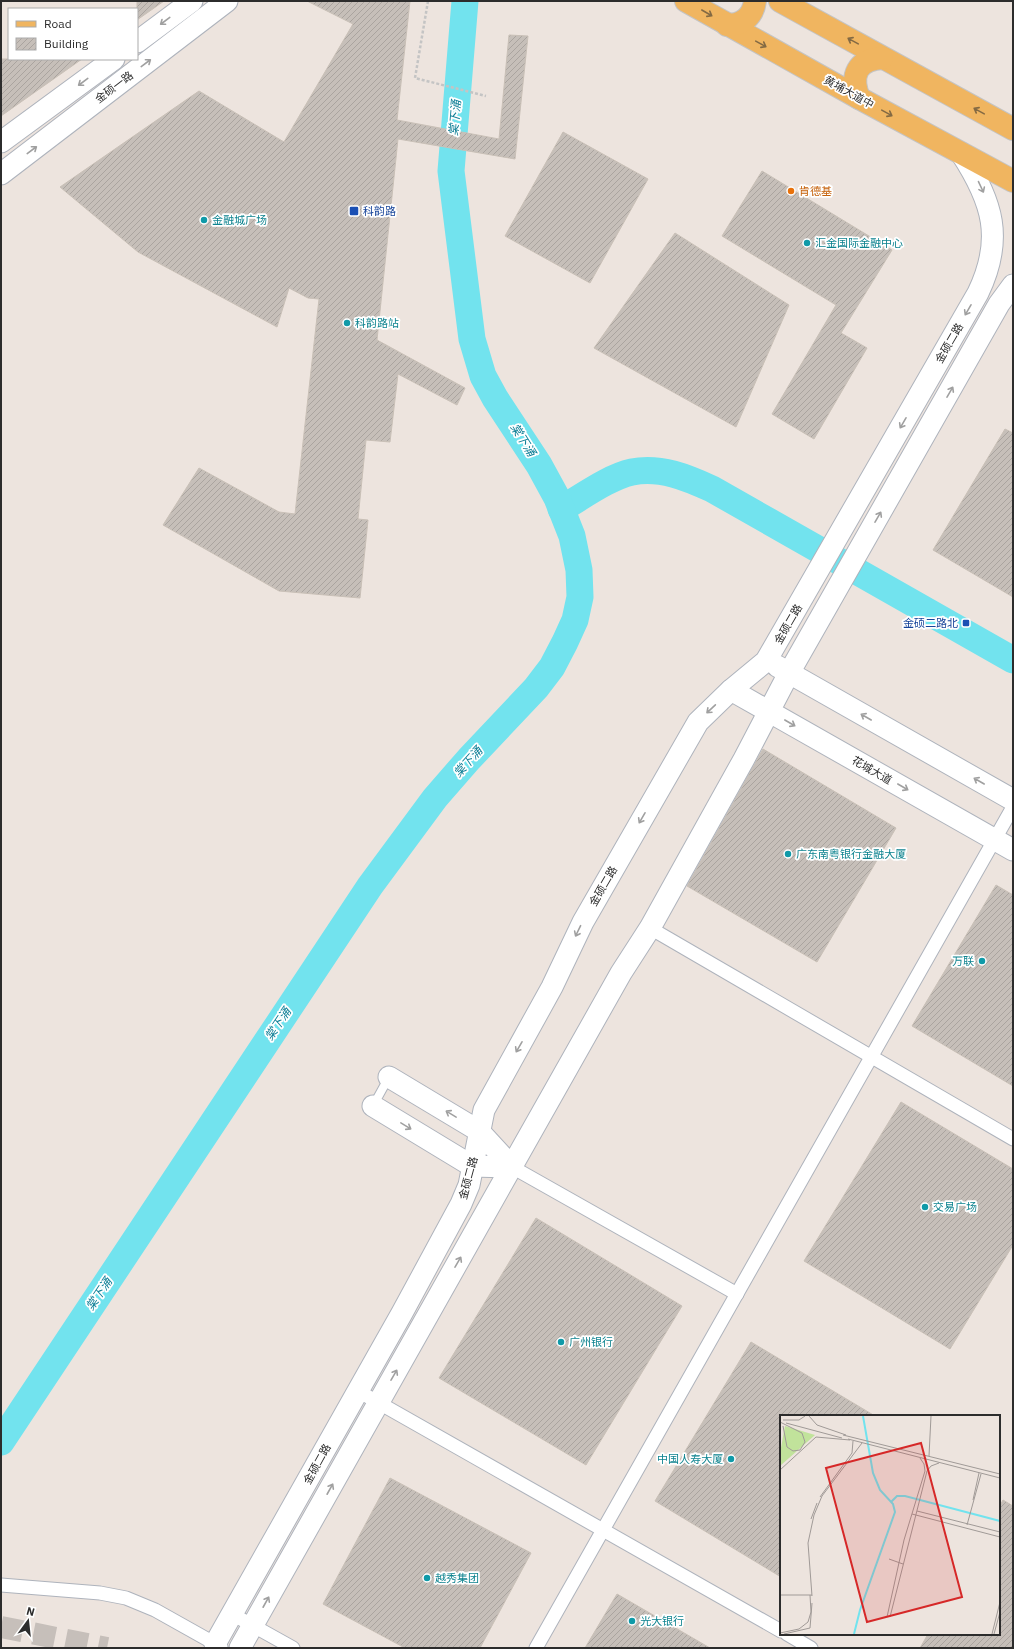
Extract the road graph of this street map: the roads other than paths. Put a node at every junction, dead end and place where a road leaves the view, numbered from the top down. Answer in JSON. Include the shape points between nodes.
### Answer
{"nodes":[{"id":1,"x":192,"y":1,"type":"edge"},
{"id":2,"x":227,"y":1,"type":"edge"},
{"id":3,"x":686,"y":1,"type":"edge"},
{"id":4,"x":755,"y":1,"type":"edge"},
{"id":5,"x":780,"y":1,"type":"edge"},
{"id":6,"x":727,"y":25,"type":"junction"},
{"id":7,"x":138,"y":41,"type":"edge"},
{"id":8,"x":882,"y":58,"type":"junction"},
{"id":9,"x":113,"y":60,"type":"edge"},
{"id":10,"x":859,"y":98,"type":"junction"},
{"id":11,"x":1013,"y":129,"type":"edge"},
{"id":12,"x":1,"y":142,"type":"edge"},
{"id":13,"x":961,"y":153,"type":"junction"},
{"id":14,"x":1,"y":174,"type":"edge"},
{"id":15,"x":1013,"y":182,"type":"edge"},
{"id":16,"x":1013,"y":285,"type":"edge"},
{"id":17,"x":766,"y":661,"type":"junction"},
{"id":18,"x":789,"y":673,"type":"junction"},
{"id":19,"x":731,"y":690,"type":"junction"},
{"id":20,"x":770,"y":711,"type":"junction"},
{"id":21,"x":1013,"y":800,"type":"edge"},
{"id":22,"x":1013,"y":807,"type":"edge"},
{"id":23,"x":995,"y":839,"type":"junction"},
{"id":24,"x":1013,"y":850,"type":"edge"},
{"id":25,"x":650,"y":928,"type":"junction"},
{"id":26,"x":872,"y":1057,"type":"junction"},
{"id":27,"x":389,"y":1076,"type":"joint"},
{"id":28,"x":373,"y":1106,"type":"joint"},
{"id":29,"x":479,"y":1131,"type":"junction"},
{"id":30,"x":1013,"y":1139,"type":"edge"},
{"id":31,"x":472,"y":1166,"type":"junction"},
{"id":32,"x":512,"y":1166,"type":"junction"},
{"id":33,"x":737,"y":1294,"type":"junction"},
{"id":34,"x":358,"y":1390,"type":"junction"},
{"id":35,"x":379,"y":1402,"type":"junction"},
{"id":36,"x":603,"y":1530,"type":"junction"},
{"id":37,"x":2,"y":1585,"type":"edge"},
{"id":38,"x":232,"y":1614,"type":"junction"},
{"id":39,"x":252,"y":1626,"type":"junction"},
{"id":40,"x":780,"y":1630,"type":"edge"},
{"id":41,"x":788,"y":1635,"type":"edge"},
{"id":42,"x":219,"y":1646,"type":"edge"},
{"id":43,"x":240,"y":1648,"type":"edge"},
{"id":44,"x":293,"y":1648,"type":"edge"},
{"id":45,"x":536,"y":1648,"type":"edge"},
{"id":46,"x":811,"y":1648,"type":"edge"}],
"edges":[{"from":1,"to":7,"type":"street","one_way":true},
{"from":14,"to":2,"type":"street","name":"金硕一路","one_way":true},
{"from":3,"to":6,"type":"main road","name":"黄埔大道中","one_way":true},
{"from":4,"to":6,"type":"main road","via":[[752,13],[747,18],[741,23]]},
{"from":8,"to":5,"type":"main road","one_way":true},
{"from":6,"to":10,"type":"main road","name":"黄埔大道中","one_way":true},
{"from":8,"to":10,"type":"main road","via":[[868,60],[858,70],[855,84]]},
{"from":11,"to":8,"type":"main road","one_way":true},
{"from":9,"to":12,"type":"street","name":"金硕一路","one_way":true},
{"from":10,"to":13,"type":"main road","name":"黄埔大道中","one_way":true},
{"from":13,"to":15,"type":"main road","name":"黄埔大道中"},
{"from":13,"to":17,"type":"street","name":"金硕二路","one_way":true,"via":[[984,194],[990,217],[993,242],[987,273],[978,293]]},
{"from":18,"to":16,"type":"street","name":"金硕二路","one_way":true,"via":[[999,304]]},
{"from":17,"to":18,"type":"street"},
{"from":17,"to":19,"type":"street","name":"金硕二路"},
{"from":18,"to":20,"type":"street","name":"金硕二路"},
{"from":21,"to":18,"type":"street","one_way":true},
{"from":19,"to":20,"type":"street","name":"花城大道"},
{"from":19,"to":29,"type":"street","name":"金硕二路","one_way":true,"via":[[706,713],[691,733],[583,922],[552,987],[487,1102]]},
{"from":20,"to":23,"type":"street","name":"花城大道","one_way":true},
{"from":20,"to":25,"type":"street","name":"金硕二路"},
{"from":22,"to":23,"type":"street"},
{"from":23,"to":24,"type":"street","name":"花城大道"},
{"from":23,"to":26,"type":"street"},
{"from":25,"to":26,"type":"street"},
{"from":25,"to":32,"type":"street","name":"金硕二路","via":[[621,974]]},
{"from":26,"to":30,"type":"street"},
{"from":26,"to":33,"type":"street"},
{"from":27,"to":28,"type":"lane"},
{"from":29,"to":27,"type":"street","one_way":true},
{"from":28,"to":31,"type":"street","one_way":true},
{"from":29,"to":31,"type":"street","name":"金硕二路"},
{"from":29,"to":32,"type":"street"},
{"from":31,"to":32,"type":"street"},
{"from":31,"to":34,"type":"street","name":"金硕二路","via":[[467,1191],[461,1204]]},
{"from":32,"to":33,"type":"street"},
{"from":35,"to":32,"type":"street","name":"金硕二路","one_way":true},
{"from":33,"to":36,"type":"street"},
{"from":34,"to":35,"type":"street"},
{"from":34,"to":38,"type":"street","name":"金硕二路"},
{"from":35,"to":36,"type":"street"},
{"from":39,"to":35,"type":"street","name":"金硕二路","one_way":true},
{"from":36,"to":40,"type":"street"},
{"from":36,"to":45,"type":"street"},
{"from":37,"to":42,"type":"street","via":[[100,1593],[126,1598],[155,1610]]},
{"from":38,"to":39,"type":"street"},
{"from":38,"to":42,"type":"street","name":"金硕二路"},
{"from":39,"to":43,"type":"street","name":"金硕二路"},
{"from":39,"to":44,"type":"street"},
{"from":41,"to":46,"type":"street"}]}
